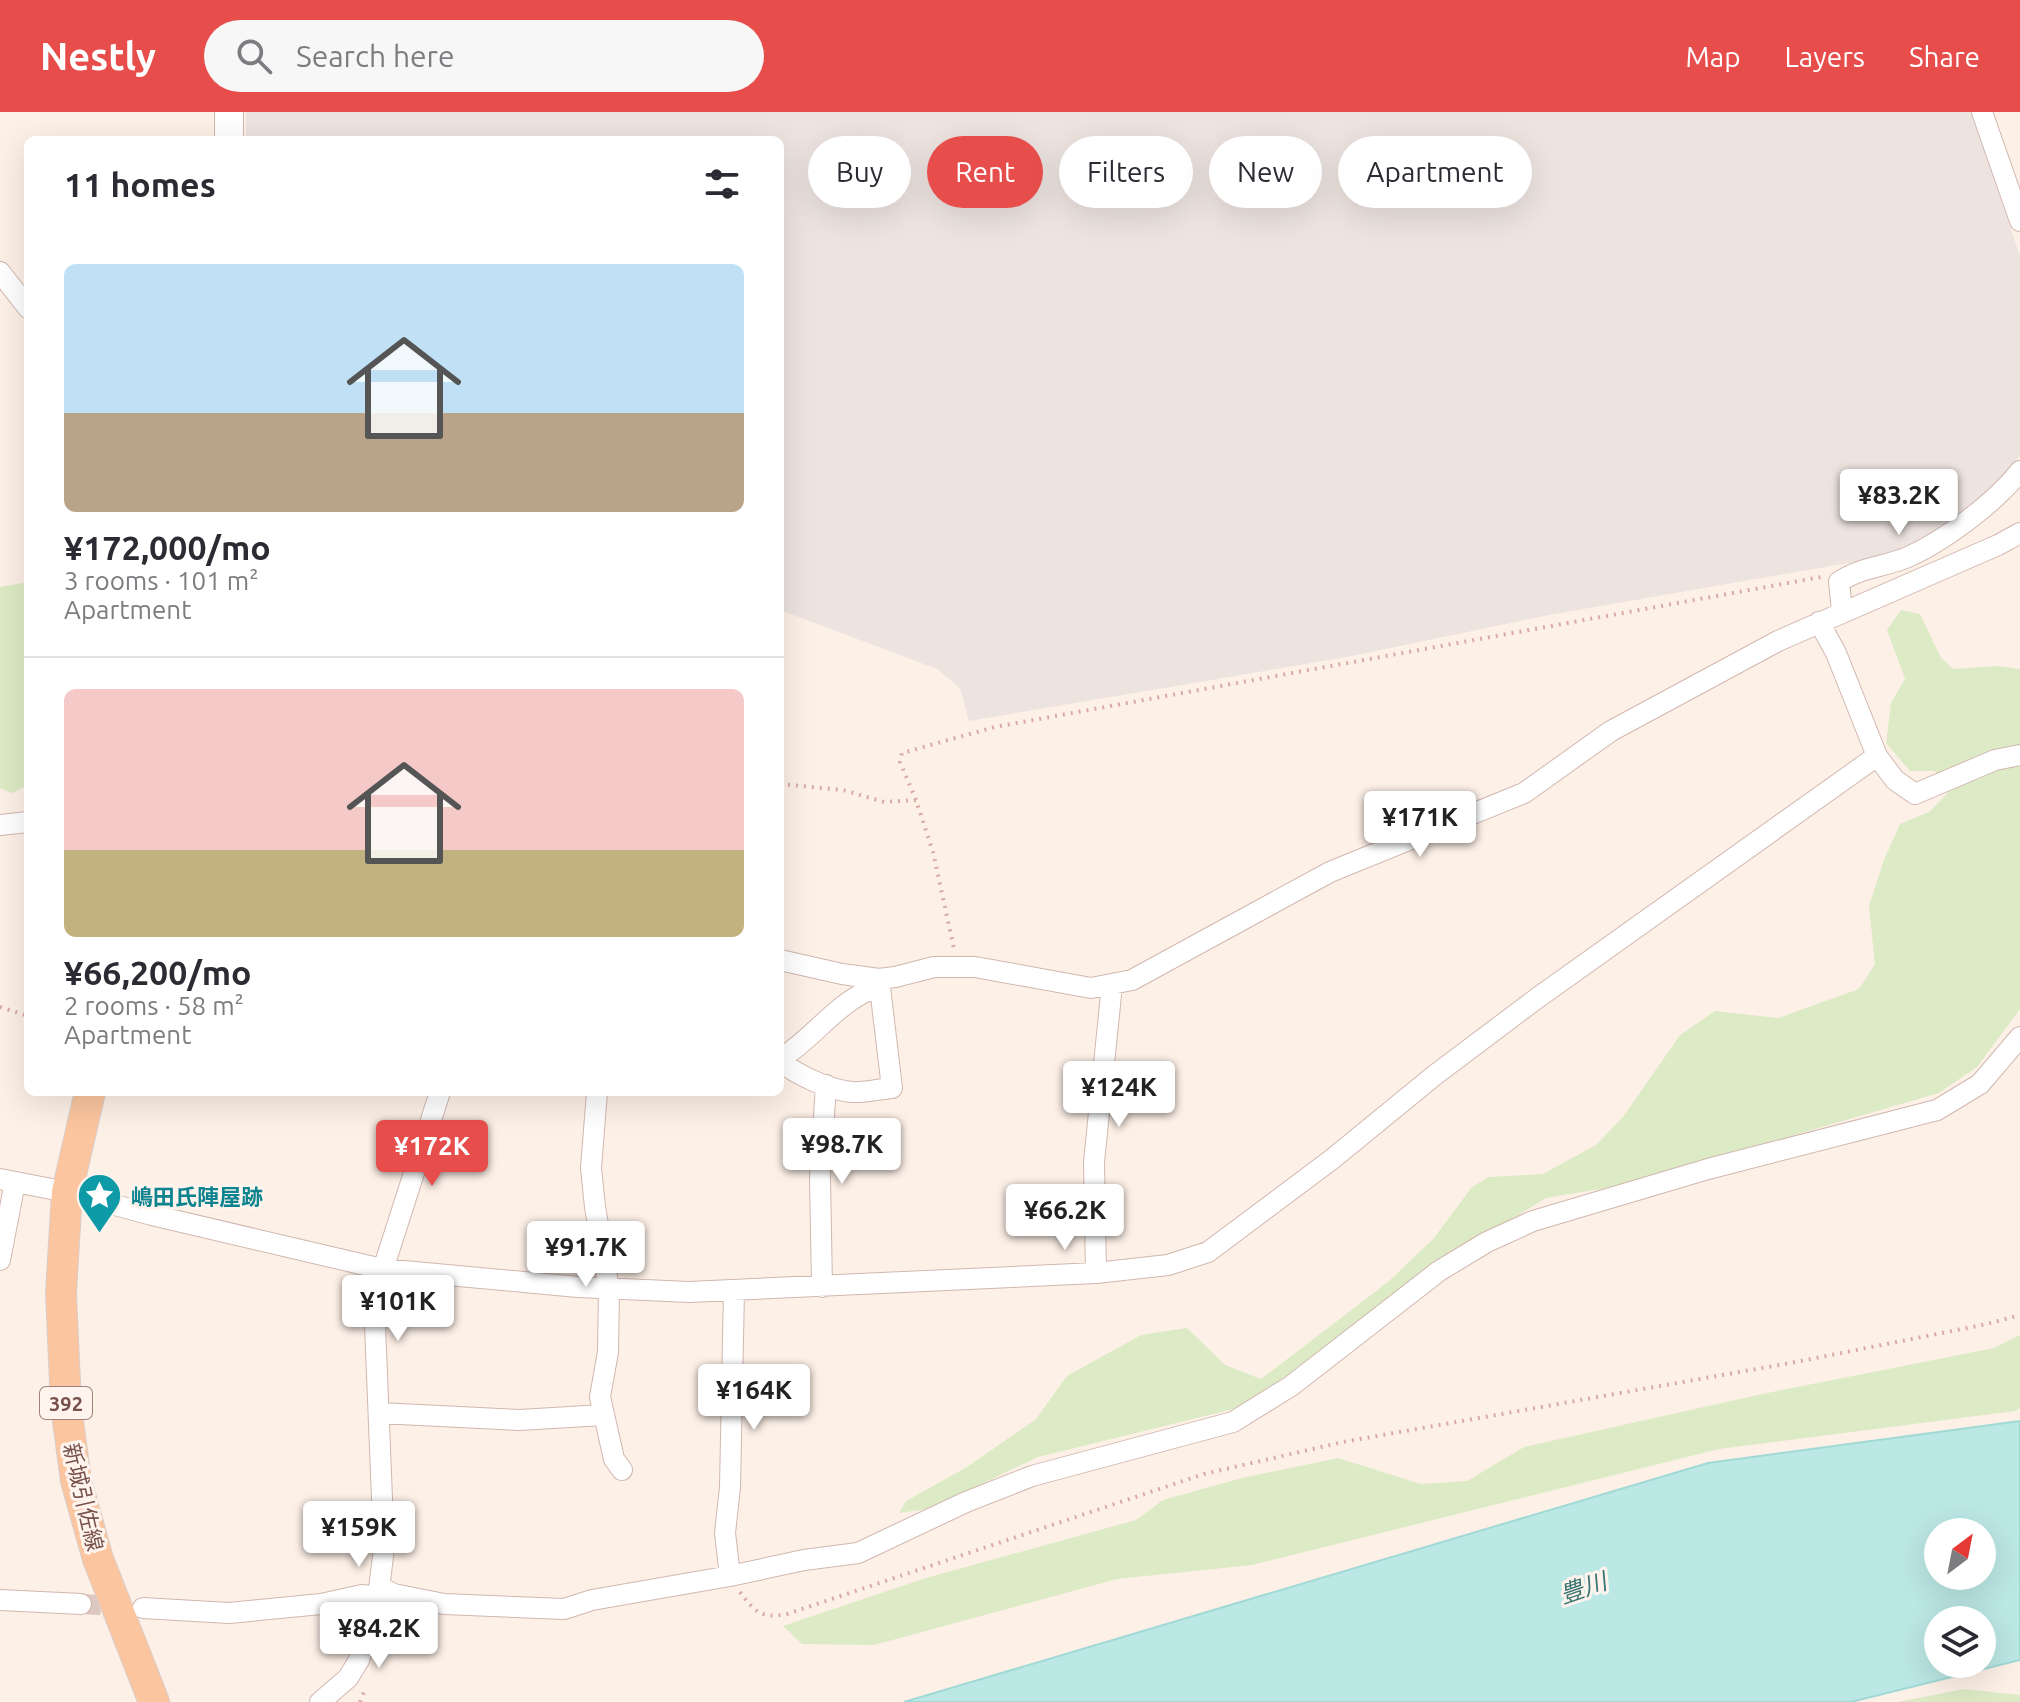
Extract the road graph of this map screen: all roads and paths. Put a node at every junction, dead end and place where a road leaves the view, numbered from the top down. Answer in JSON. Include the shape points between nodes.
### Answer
{"nodes":[{"id":1,"x":229,"y":112,"type":"edge"},
{"id":2,"x":1982,"y":112,"type":"edge"},
{"id":3,"x":229,"y":136,"type":"edge"},
{"id":4,"x":2020,"y":221,"type":"edge"},
{"id":5,"x":0,"y":272,"type":"edge"},
{"id":6,"x":24,"y":303,"type":"edge"},
{"id":7,"x":2020,"y":471,"type":"edge"},
{"id":8,"x":2020,"y":533,"type":"edge"},
{"id":9,"x":1839,"y":582,"type":"junction"},
{"id":10,"x":1842,"y":611,"type":"junction"},
{"id":11,"x":1819,"y":622,"type":"junction"},
{"id":12,"x":2020,"y":755,"type":"edge"},
{"id":13,"x":1877,"y":756,"type":"junction"},
{"id":14,"x":784,"y":784,"type":"edge"},
{"id":15,"x":916,"y":800,"type":"junction"},
{"id":16,"x":24,"y":822,"type":"edge"},
{"id":17,"x":0,"y":825,"type":"edge"},
{"id":18,"x":784,"y":961,"type":"edge"},
{"id":19,"x":956,"y":967,"type":"junction"},
{"id":20,"x":880,"y":982,"type":"junction"},
{"id":21,"x":1112,"y":985,"type":"junction"},
{"id":22,"x":0,"y":1007,"type":"edge"},
{"id":23,"x":24,"y":1015,"type":"edge"},
{"id":24,"x":2020,"y":1037,"type":"edge"},
{"id":25,"x":784,"y":1057,"type":"edge"},
{"id":26,"x":784,"y":1064,"type":"edge"},
{"id":27,"x":826,"y":1085,"type":"junction"},
{"id":28,"x":89,"y":1096,"type":"edge"},
{"id":29,"x":439,"y":1096,"type":"edge"},
{"id":30,"x":597,"y":1096,"type":"edge"},
{"id":31,"x":7,"y":1180,"type":"edge"},
{"id":32,"x":67,"y":1192,"type":"junction"},
{"id":33,"x":0,"y":1260,"type":"edge"},
{"id":34,"x":382,"y":1269,"type":"junction"},
{"id":35,"x":1096,"y":1273,"type":"junction"},
{"id":36,"x":822,"y":1287,"type":"junction"},
{"id":37,"x":609,"y":1289,"type":"junction"},
{"id":38,"x":734,"y":1290,"type":"junction"},
{"id":39,"x":2020,"y":1315,"type":"edge"},
{"id":40,"x":379,"y":1413,"type":"junction"},
{"id":41,"x":603,"y":1415,"type":"junction"},
{"id":42,"x":622,"y":1470,"type":"dead end"},
{"id":43,"x":730,"y":1576,"type":"junction"},
{"id":44,"x":379,"y":1592,"type":"junction"},
{"id":45,"x":0,"y":1600,"type":"edge"},
{"id":46,"x":81,"y":1604,"type":"tunnel mouth"},
{"id":47,"x":143,"y":1608,"type":"tunnel mouth"},
{"id":48,"x":154,"y":1702,"type":"edge"},
{"id":49,"x":320,"y":1702,"type":"edge"}],
"edges":[{"from":1,"to":3,"type":"street"},
{"from":2,"to":4,"type":"street"},
{"from":5,"to":6,"type":"street"},
{"from":7,"to":9,"type":"street","via":[[2003,493],[1929,546]]},
{"from":8,"to":10,"type":"street"},
{"from":9,"to":10,"type":"street"},
{"from":9,"to":15,"type":"path","via":[[1821,577],[1796,580],[995,727],[902,753],[900,762]]},
{"from":10,"to":11,"type":"street"},
{"from":11,"to":13,"type":"street"},
{"from":11,"to":21,"type":"street","via":[[1611,731],[1524,793],[1330,872],[1132,980]]},
{"from":12,"to":13,"type":"street","via":[[1995,760],[1915,794],[1895,780]]},
{"from":13,"to":35,"type":"street","via":[[1536,999],[1208,1252],[1168,1265]]},
{"from":14,"to":15,"type":"path","via":[[843,790],[884,802]]},
{"from":15,"to":19,"type":"path","via":[[933,852]]},
{"from":16,"to":17,"type":"street"},
{"from":18,"to":20,"type":"street"},
{"from":19,"to":20,"type":"street","via":[[934,967]]},
{"from":19,"to":21,"type":"street","via":[[1091,988]]},
{"from":20,"to":25,"type":"street","via":[[840,1007]]},
{"from":20,"to":27,"type":"street","via":[[892,1088],[852,1092]]},
{"from":21,"to":35,"type":"street","via":[[1094,1152]]},
{"from":22,"to":23,"type":"path"},
{"from":24,"to":43,"type":"street","via":[[1980,1084],[1937,1110],[1708,1169],[1533,1221],[1487,1242],[1439,1271],[1291,1386],[1233,1422],[1032,1476],[858,1553]]},
{"from":26,"to":27,"type":"street"},
{"from":27,"to":36,"type":"street","via":[[820,1177]]},
{"from":28,"to":32,"type":"main road","name":"新城引佐線","number":"392"},
{"from":29,"to":34,"type":"street"},
{"from":30,"to":37,"type":"street","via":[[591,1168]]},
{"from":31,"to":32,"type":"street"},
{"from":31,"to":33,"type":"street"},
{"from":32,"to":34,"type":"street"},
{"from":32,"to":48,"type":"main road","name":"新城引佐線","number":"392","via":[[61,1293],[66,1406],[76,1481],[98,1559]]},
{"from":34,"to":37,"type":"street"},
{"from":34,"to":40,"type":"street","via":[[375,1325]]},
{"from":35,"to":36,"type":"street"},
{"from":36,"to":38,"type":"street"},
{"from":37,"to":38,"type":"street"},
{"from":37,"to":41,"type":"street"},
{"from":38,"to":43,"type":"street","via":[[725,1533]]},
{"from":39,"to":43,"type":"path","via":[[1796,1362],[1343,1442],[1204,1474],[780,1616],[758,1613]]},
{"from":40,"to":41,"type":"street","via":[[520,1420]]},
{"from":40,"to":44,"type":"street","via":[[384,1548]]},
{"from":41,"to":42,"type":"street"},
{"from":43,"to":44,"type":"street","via":[[564,1609],[444,1604]]},
{"from":44,"to":47,"type":"street","via":[[229,1613]]},
{"from":44,"to":49,"type":"street","via":[[359,1660],[348,1678]]},
{"from":45,"to":46,"type":"street"}]}
